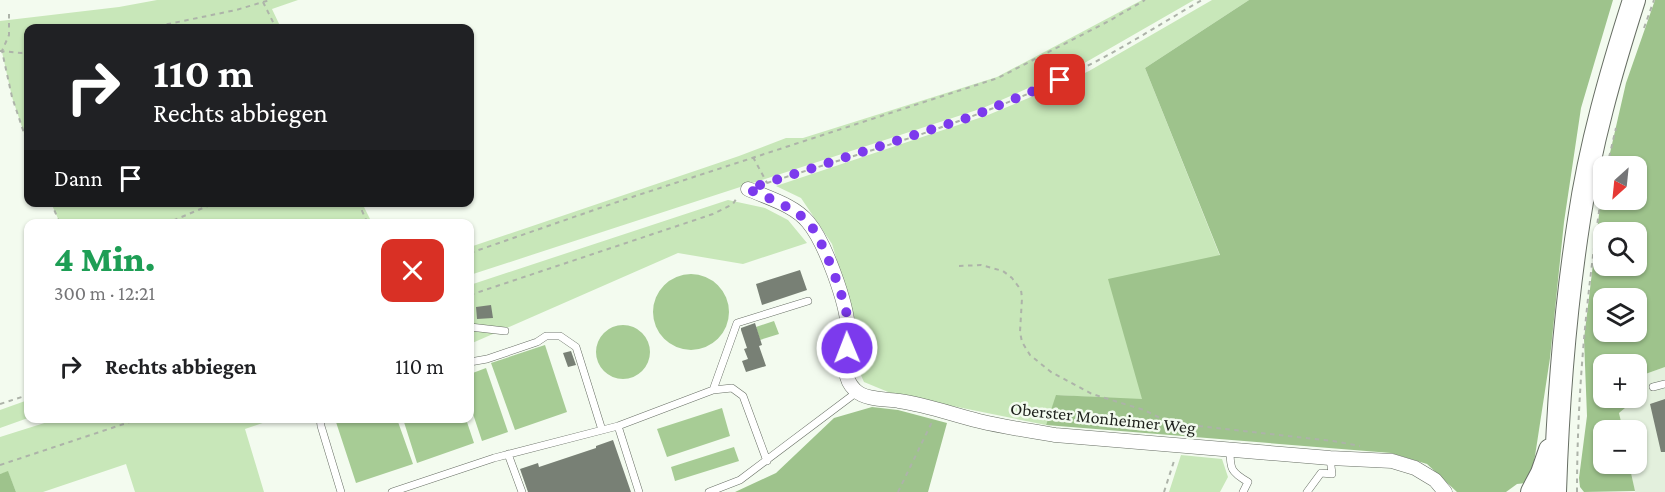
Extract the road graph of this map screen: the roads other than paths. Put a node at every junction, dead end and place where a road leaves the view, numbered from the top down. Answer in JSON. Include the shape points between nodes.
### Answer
{"nodes":[{"id":1,"x":1634,"y":0,"type":"edge"},
{"id":2,"x":745,"y":191,"type":"road end"},
{"id":3,"x":808,"y":301,"type":"dead end"},
{"id":4,"x":474,"y":327,"type":"edge"},
{"id":5,"x":506,"y":331,"type":"dead end"},
{"id":6,"x":474,"y":361,"type":"edge"},
{"id":7,"x":1665,"y":384,"type":"edge"},
{"id":8,"x":1653,"y":387,"type":"dead end"},
{"id":9,"x":713,"y":390,"type":"junction"},
{"id":10,"x":857,"y":392,"type":"junction"},
{"id":11,"x":321,"y":423,"type":"edge"},
{"id":12,"x":1557,"y":423,"type":"junction"},
{"id":13,"x":618,"y":426,"type":"junction"},
{"id":14,"x":602,"y":430,"type":"junction"},
{"id":15,"x":1230,"y":450,"type":"junction"},
{"id":16,"x":508,"y":454,"type":"junction"},
{"id":17,"x":1330,"y":458,"type":"junction"},
{"id":18,"x":767,"y":461,"type":"junction"},
{"id":19,"x":342,"y":492,"type":"edge"},
{"id":20,"x":392,"y":492,"type":"edge"},
{"id":21,"x":522,"y":492,"type":"edge"},
{"id":22,"x":639,"y":492,"type":"edge"},
{"id":23,"x":709,"y":492,"type":"edge"},
{"id":24,"x":1243,"y":492,"type":"edge"},
{"id":25,"x":1307,"y":492,"type":"edge"},
{"id":26,"x":1445,"y":492,"type":"edge"},
{"id":27,"x":1532,"y":492,"type":"edge"},
{"id":28,"x":1555,"y":492,"type":"edge"}],
"edges":[{"from":1,"to":12,"type":"main road","via":[[1600,116],[1579,219]]},
{"from":2,"to":10,"type":"street","via":[[786,206],[808,221],[821,243],[845,307],[845,369]]},
{"from":3,"to":9,"type":"lane","via":[[737,323]]},
{"from":4,"to":5,"type":"lane"},
{"from":6,"to":14,"type":"lane","via":[[546,336],[560,336],[576,347]]},
{"from":7,"to":8,"type":"lane"},
{"from":9,"to":13,"type":"lane"},
{"from":9,"to":18,"type":"lane","via":[[732,388],[743,396]]},
{"from":10,"to":15,"type":"street","name":"Oberster Monheimer Weg","via":[[1027,431]]},
{"from":10,"to":18,"type":"lane"},
{"from":11,"to":19,"type":"lane"},
{"from":12,"to":27,"type":"main road"},
{"from":12,"to":28,"type":"main road"},
{"from":13,"to":14,"type":"lane"},
{"from":13,"to":22,"type":"lane"},
{"from":14,"to":16,"type":"lane"},
{"from":15,"to":17,"type":"street","name":"Oberster Monheimer Weg"},
{"from":15,"to":24,"type":"lane","via":[[1232,471],[1248,482]]},
{"from":16,"to":20,"type":"lane"},
{"from":16,"to":21,"type":"lane"},
{"from":17,"to":25,"type":"lane","via":[[1332,474],[1321,473]]},
{"from":17,"to":26,"type":"street","name":"Oberster Monheimer Weg","via":[[1392,461],[1415,468],[1435,480]]},
{"from":18,"to":23,"type":"lane","via":[[740,480]]}]}
